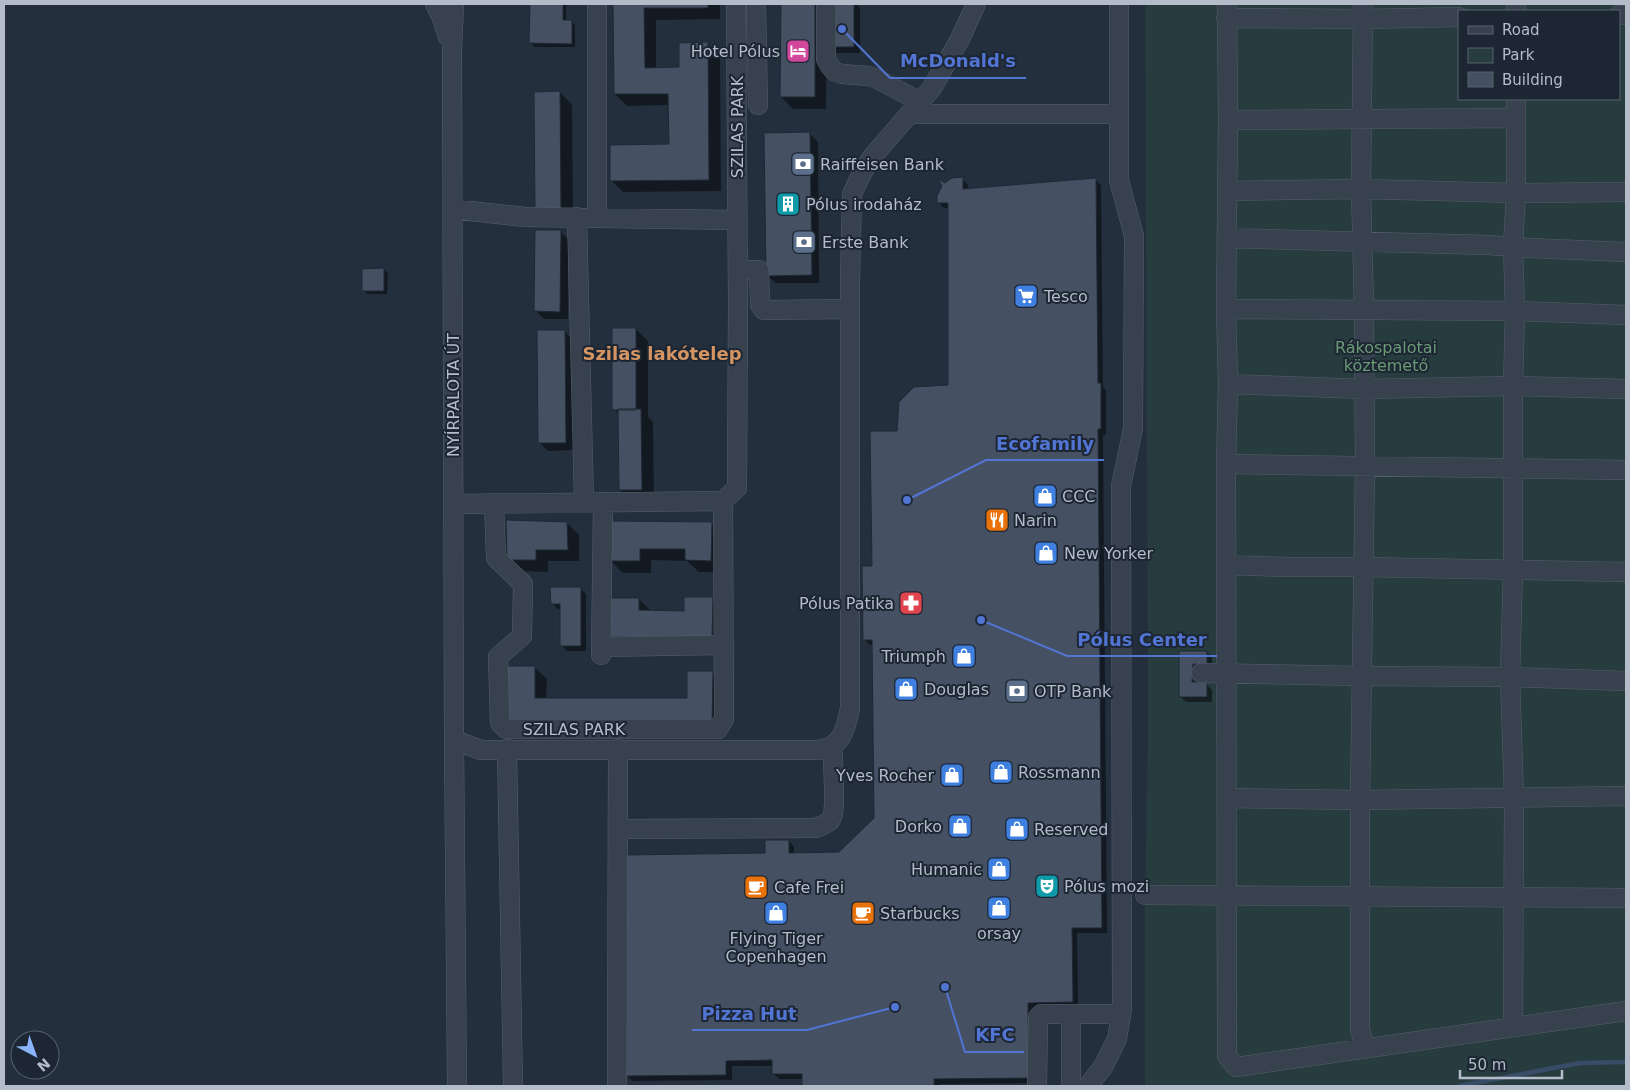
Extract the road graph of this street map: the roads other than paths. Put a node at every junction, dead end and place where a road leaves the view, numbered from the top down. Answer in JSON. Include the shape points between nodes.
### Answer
{"nodes":[{"id":1,"x":435,"y":4,"type":"edge"},
{"id":2,"x":454,"y":4,"type":"edge"},
{"id":3,"x":597,"y":4,"type":"edge"},
{"id":4,"x":736,"y":4,"type":"edge"},
{"id":5,"x":756,"y":4,"type":"edge"},
{"id":6,"x":826,"y":4,"type":"edge"},
{"id":7,"x":976,"y":4,"type":"edge"},
{"id":8,"x":1120,"y":4,"type":"edge"},
{"id":9,"x":1227,"y":11,"type":"edge"},
{"id":10,"x":1364,"y":11,"type":"edge"},
{"id":11,"x":1458,"y":17,"type":"edge"},
{"id":12,"x":452,"y":50,"type":"junction"},
{"id":13,"x":1516,"y":100,"type":"edge"},
{"id":14,"x":758,"y":105,"type":"dead end"},
{"id":15,"x":915,"y":108,"type":"junction"},
{"id":16,"x":1119,"y":114,"type":"junction"},
{"id":17,"x":1516,"y":118,"type":"junction"},
{"id":18,"x":1362,"y":119,"type":"junction"},
{"id":19,"x":1228,"y":120,"type":"junction"},
{"id":20,"x":1361,"y":189,"type":"junction"},
{"id":21,"x":1227,"y":191,"type":"junction"},
{"id":22,"x":1626,"y":192,"type":"edge"},
{"id":23,"x":1516,"y":193,"type":"junction"},
{"id":24,"x":452,"y":209,"type":"junction"},
{"id":25,"x":577,"y":217,"type":"junction"},
{"id":26,"x":597,"y":218,"type":"junction"},
{"id":27,"x":738,"y":220,"type":"junction"},
{"id":28,"x":1227,"y":238,"type":"junction"},
{"id":29,"x":1362,"y":241,"type":"junction"},
{"id":30,"x":1513,"y":246,"type":"junction"},
{"id":31,"x":1626,"y":252,"type":"edge"},
{"id":32,"x":738,"y":270,"type":"junction"},
{"id":33,"x":850,"y":309,"type":"junction"},
{"id":34,"x":1226,"y":309,"type":"junction"},
{"id":35,"x":1364,"y":310,"type":"junction"},
{"id":36,"x":1515,"y":311,"type":"junction"},
{"id":37,"x":1626,"y":315,"type":"edge"},
{"id":38,"x":1228,"y":384,"type":"junction"},
{"id":39,"x":1513,"y":386,"type":"junction"},
{"id":40,"x":1364,"y":389,"type":"junction"},
{"id":41,"x":1626,"y":389,"type":"edge"},
{"id":42,"x":1226,"y":464,"type":"junction"},
{"id":43,"x":1364,"y":466,"type":"junction"},
{"id":44,"x":1513,"y":468,"type":"junction"},
{"id":45,"x":1626,"y":470,"type":"edge"},
{"id":46,"x":730,"y":494,"type":"junction"},
{"id":47,"x":594,"y":502,"type":"junction"},
{"id":48,"x":494,"y":503,"type":"junction"},
{"id":49,"x":453,"y":504,"type":"junction"},
{"id":50,"x":1227,"y":566,"type":"junction"},
{"id":51,"x":1362,"y":567,"type":"junction"},
{"id":52,"x":1513,"y":570,"type":"junction"},
{"id":53,"x":1626,"y":572,"type":"edge"},
{"id":54,"x":724,"y":645,"type":"junction"},
{"id":55,"x":1201,"y":673,"type":"dead end"},
{"id":56,"x":1227,"y":674,"type":"junction"},
{"id":57,"x":1362,"y":676,"type":"junction"},
{"id":58,"x":1510,"y":677,"type":"junction"},
{"id":59,"x":1626,"y":681,"type":"edge"},
{"id":60,"x":454,"y":740,"type":"junction"},
{"id":61,"x":832,"y":746,"type":"junction"},
{"id":62,"x":618,"y":749,"type":"junction"},
{"id":63,"x":498,"y":750,"type":"junction"},
{"id":64,"x":1626,"y":796,"type":"edge"},
{"id":65,"x":1227,"y":798,"type":"junction"},
{"id":66,"x":1514,"y":798,"type":"junction"},
{"id":67,"x":1360,"y":800,"type":"junction"},
{"id":68,"x":618,"y":829,"type":"junction"},
{"id":69,"x":1144,"y":895,"type":"dead end"},
{"id":70,"x":1227,"y":895,"type":"junction"},
{"id":71,"x":1361,"y":896,"type":"junction"},
{"id":72,"x":1514,"y":898,"type":"junction"},
{"id":73,"x":1626,"y":898,"type":"edge"},
{"id":74,"x":1626,"y":1011,"type":"edge"},
{"id":75,"x":1121,"y":1014,"type":"junction"},
{"id":76,"x":1071,"y":1023,"type":"dead end"},
{"id":77,"x":1513,"y":1027,"type":"junction"},
{"id":78,"x":1365,"y":1047,"type":"junction"},
{"id":79,"x":1079,"y":1085,"type":"edge"},
{"id":80,"x":457,"y":1086,"type":"edge"},
{"id":81,"x":512,"y":1086,"type":"edge"},
{"id":82,"x":617,"y":1086,"type":"edge"},
{"id":83,"x":1037,"y":1086,"type":"edge"}],
"edges":[{"from":1,"to":12,"type":"street","name":"NYÍRPALOTA ÚT"},
{"from":2,"to":12,"type":"street","name":"NYÍRPALOTA ÚT"},
{"from":3,"to":26,"type":"street"},
{"from":4,"to":27,"type":"street","name":"SZILAS PARK"},
{"from":5,"to":14,"type":"street"},
{"from":6,"to":15,"type":"street","via":[[826,59],[834,71],[868,76],[890,84]]},
{"from":7,"to":15,"type":"street","via":[[941,75]]},
{"from":8,"to":16,"type":"street"},
{"from":9,"to":10,"type":"street"},
{"from":9,"to":19,"type":"street"},
{"from":10,"to":11,"type":"street"},
{"from":10,"to":18,"type":"street"},
{"from":12,"to":24,"type":"street","name":"NYÍRPALOTA ÚT"},
{"from":13,"to":17,"type":"street"},
{"from":15,"to":16,"type":"street"},
{"from":15,"to":33,"type":"street","via":[[872,157],[852,194]]},
{"from":16,"to":75,"type":"street","via":[[1119,180],[1134,236],[1133,430],[1121,486]]},
{"from":17,"to":18,"type":"street"},
{"from":17,"to":23,"type":"street"},
{"from":18,"to":19,"type":"street"},
{"from":18,"to":20,"type":"street"},
{"from":19,"to":21,"type":"street"},
{"from":20,"to":21,"type":"street"},
{"from":20,"to":23,"type":"street"},
{"from":20,"to":29,"type":"street"},
{"from":21,"to":28,"type":"street"},
{"from":22,"to":23,"type":"street"},
{"from":23,"to":30,"type":"street"},
{"from":24,"to":25,"type":"street","via":[[525,217]]},
{"from":24,"to":49,"type":"street","name":"NYÍRPALOTA ÚT"},
{"from":25,"to":26,"type":"street"},
{"from":25,"to":47,"type":"street"},
{"from":26,"to":27,"type":"street"},
{"from":27,"to":32,"type":"street","name":"SZILAS PARK"},
{"from":28,"to":29,"type":"street"},
{"from":28,"to":34,"type":"street"},
{"from":29,"to":30,"type":"street"},
{"from":29,"to":35,"type":"street"},
{"from":30,"to":31,"type":"street"},
{"from":30,"to":36,"type":"street"},
{"from":32,"to":33,"type":"street","via":[[759,270],[760,305],[764,310]]},
{"from":32,"to":46,"type":"street","name":"SZILAS PARK"},
{"from":33,"to":61,"type":"street","via":[[850,708],[847,724]]},
{"from":34,"to":35,"type":"street"},
{"from":34,"to":38,"type":"street"},
{"from":35,"to":36,"type":"street"},
{"from":35,"to":40,"type":"street"},
{"from":36,"to":37,"type":"street"},
{"from":36,"to":39,"type":"street"},
{"from":38,"to":40,"type":"street"},
{"from":38,"to":42,"type":"street"},
{"from":39,"to":40,"type":"street"},
{"from":39,"to":41,"type":"street"},
{"from":39,"to":44,"type":"street"},
{"from":40,"to":43,"type":"street"},
{"from":42,"to":43,"type":"street"},
{"from":42,"to":50,"type":"street"},
{"from":43,"to":44,"type":"street"},
{"from":43,"to":51,"type":"street"},
{"from":44,"to":45,"type":"street"},
{"from":44,"to":52,"type":"street"},
{"from":46,"to":47,"type":"street"},
{"from":46,"to":54,"type":"street","name":"SZILAS PARK"},
{"from":47,"to":48,"type":"street"},
{"from":47,"to":54,"type":"street","via":[[601,651]]},
{"from":48,"to":49,"type":"street"},
{"from":48,"to":54,"type":"street","name":"SZILAS PARK","via":[[496,558],[523,584],[522,636],[498,657],[500,723],[506,729],[718,729],[724,719]]},
{"from":49,"to":60,"type":"street","name":"NYÍRPALOTA ÚT"},
{"from":50,"to":51,"type":"street"},
{"from":50,"to":56,"type":"street"},
{"from":51,"to":52,"type":"street"},
{"from":51,"to":57,"type":"street"},
{"from":52,"to":53,"type":"street"},
{"from":52,"to":58,"type":"street"},
{"from":55,"to":56,"type":"street"},
{"from":56,"to":57,"type":"street"},
{"from":56,"to":65,"type":"street"},
{"from":57,"to":58,"type":"street"},
{"from":57,"to":67,"type":"street"},
{"from":58,"to":59,"type":"street"},
{"from":58,"to":66,"type":"street"},
{"from":60,"to":63,"type":"street","via":[[481,750]]},
{"from":60,"to":80,"type":"street","name":"NYÍRPALOTA ÚT"},
{"from":61,"to":62,"type":"street","via":[[824,750]]},
{"from":61,"to":68,"type":"street","via":[[832,817],[816,828]]},
{"from":62,"to":63,"type":"street"},
{"from":62,"to":68,"type":"street"},
{"from":63,"to":81,"type":"street"},
{"from":64,"to":66,"type":"street"},
{"from":65,"to":67,"type":"street"},
{"from":65,"to":70,"type":"street"},
{"from":66,"to":67,"type":"street"},
{"from":66,"to":72,"type":"street"},
{"from":67,"to":71,"type":"street"},
{"from":68,"to":82,"type":"street"},
{"from":69,"to":70,"type":"street"},
{"from":70,"to":71,"type":"street"},
{"from":70,"to":78,"type":"street","via":[[1227,1056],[1236,1067]]},
{"from":71,"to":72,"type":"street"},
{"from":71,"to":78,"type":"street","via":[[1360,1030]]},
{"from":72,"to":73,"type":"street"},
{"from":72,"to":77,"type":"street"},
{"from":74,"to":77,"type":"street"},
{"from":75,"to":79,"type":"street","via":[[1117,1039],[1103,1067]]},
{"from":75,"to":83,"type":"street","via":[[1042,1014],[1038,1017]]},
{"from":76,"to":79,"type":"street"},
{"from":77,"to":78,"type":"street"}]}
